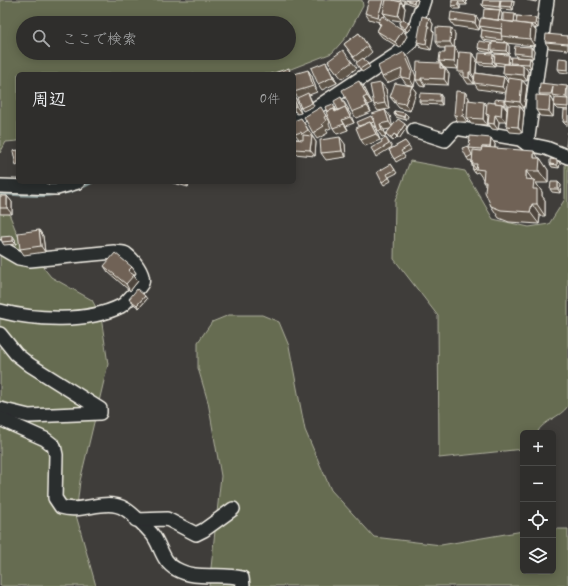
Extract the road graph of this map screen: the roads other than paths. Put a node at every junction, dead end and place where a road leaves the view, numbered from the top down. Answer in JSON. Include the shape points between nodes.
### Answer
{"nodes":[{"id":1,"x":424,"y":0,"type":"edge"},
{"id":2,"x":547,"y":0,"type":"edge"},
{"id":3,"x":296,"y":117,"type":"edge"},
{"id":4,"x":414,"y":130,"type":"dead end"},
{"id":5,"x":527,"y":144,"type":"junction"},
{"id":6,"x":568,"y":156,"type":"edge"},
{"id":7,"x":71,"y":184,"type":"edge"},
{"id":8,"x":0,"y":186,"type":"edge"},
{"id":9,"x":0,"y":247,"type":"edge"},
{"id":10,"x":0,"y":311,"type":"edge"},
{"id":11,"x":0,"y":334,"type":"edge"},
{"id":12,"x":0,"y":409,"type":"edge"},
{"id":13,"x":0,"y":420,"type":"edge"},
{"id":14,"x":233,"y":509,"type":"dead end"},
{"id":15,"x":136,"y":520,"type":"junction"},
{"id":16,"x":244,"y":586,"type":"edge"}],
"edges":[{"from":1,"to":3,"type":"street","via":[[410,43],[322,104]]},
{"from":2,"to":5,"type":"street"},
{"from":4,"to":5,"type":"street","via":[[445,140],[456,128],[520,139]]},
{"from":5,"to":6,"type":"street"},
{"from":7,"to":8,"type":"street","via":[[57,188]]},
{"from":9,"to":10,"type":"street","via":[[18,258],[30,260],[125,253],[142,277],[142,283],[123,305],[84,316],[38,318]]},
{"from":11,"to":12,"type":"street","via":[[16,354],[100,409],[100,413],[29,416]]},
{"from":13,"to":15,"type":"street","via":[[45,439],[54,446],[55,498],[61,507],[86,508],[108,504],[125,508]]},
{"from":14,"to":15,"type":"street","via":[[196,534],[167,519]]},
{"from":15,"to":16,"type":"street","via":[[152,535],[166,562],[175,569],[191,576],[231,575],[242,578]]}]}
